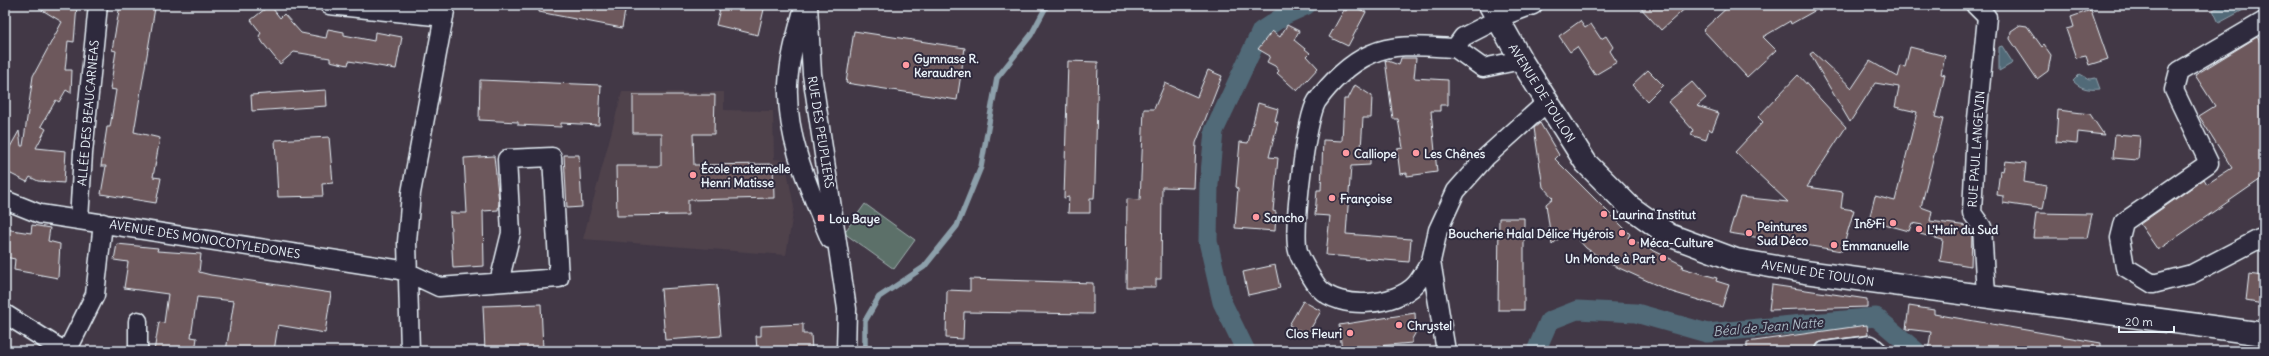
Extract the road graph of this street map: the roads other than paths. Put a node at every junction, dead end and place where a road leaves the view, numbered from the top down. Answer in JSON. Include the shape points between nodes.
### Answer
{"nodes":[{"id":1,"x":98,"y":5,"type":"edge"},
{"id":2,"x":329,"y":5,"type":"edge"},
{"id":3,"x":805,"y":5,"type":"edge"},
{"id":4,"x":808,"y":5,"type":"edge"},
{"id":5,"x":1533,"y":5,"type":"edge"},
{"id":6,"x":1975,"y":5,"type":"edge"},
{"id":7,"x":445,"y":11,"type":"edge"},
{"id":8,"x":1494,"y":12,"type":"edge"},
{"id":9,"x":2264,"y":21,"type":"edge"},
{"id":10,"x":1455,"y":48,"type":"junction"},
{"id":11,"x":1521,"y":60,"type":"junction"},
{"id":12,"x":1547,"y":102,"type":"junction"},
{"id":13,"x":5,"y":200,"type":"edge"},
{"id":14,"x":79,"y":220,"type":"junction"},
{"id":15,"x":103,"y":223,"type":"junction"},
{"id":16,"x":2264,"y":239,"type":"edge"},
{"id":17,"x":838,"y":259,"type":"junction"},
{"id":18,"x":1431,"y":261,"type":"junction"},
{"id":19,"x":407,"y":272,"type":"junction"},
{"id":20,"x":499,"y":282,"type":"junction"},
{"id":21,"x":1986,"y":295,"type":"junction"},
{"id":22,"x":5,"y":314,"type":"edge"},
{"id":23,"x":138,"y":321,"type":"dead end"},
{"id":24,"x":2264,"y":334,"type":"edge"},
{"id":25,"x":65,"y":351,"type":"edge"},
{"id":26,"x":138,"y":351,"type":"edge"},
{"id":27,"x":410,"y":351,"type":"edge"},
{"id":28,"x":846,"y":351,"type":"edge"},
{"id":29,"x":1446,"y":351,"type":"edge"},
{"id":30,"x":1825,"y":351,"type":"edge"},
{"id":31,"x":1878,"y":351,"type":"edge"}],
"edges":[{"from":1,"to":14,"type":"street","name":"ALLÉE DES BEAUCARNEAS"},
{"from":2,"to":7,"type":"street"},
{"from":3,"to":17,"type":"street","name":"RUE DES PEUPLIERS","via":[[795,40],[788,83],[788,108],[793,139],[803,170]]},
{"from":4,"to":17,"type":"street","name":"RUE DES PEUPLIERS","via":[[812,74]]},
{"from":5,"to":8,"type":"street"},
{"from":6,"to":21,"type":"street","name":"RUE PAUL LANGEVIN","via":[[1987,17],[1976,129],[1972,213],[1982,227]]},
{"from":7,"to":19,"type":"street","via":[[411,194]]},
{"from":8,"to":10,"type":"street","via":[[1463,37]]},
{"from":8,"to":11,"type":"main road","name":"AVENUE DE TOULON"},
{"from":9,"to":16,"type":"street","via":[[2179,71],[2174,90],[2209,163],[2124,222],[2120,238],[2125,267],[2153,284],[2192,274]]},
{"from":10,"to":11,"type":"street","via":[[1483,68]]},
{"from":10,"to":18,"type":"street","via":[[1404,46],[1372,53],[1346,69],[1316,103],[1306,140],[1296,218],[1298,251],[1319,288],[1344,302],[1371,303],[1395,297],[1416,284]]},
{"from":11,"to":12,"type":"main road","name":"AVENUE DE TOULON"},
{"from":12,"to":18,"type":"street","via":[[1486,157],[1456,191],[1438,230]]},
{"from":12,"to":21,"type":"main road","name":"AVENUE DE TOULON","via":[[1586,163],[1630,207],[1669,235],[1736,260],[1813,273]]},
{"from":13,"to":14,"type":"street","name":"AVENUE DES MONOCOTYLEDONES","via":[[40,214]]},
{"from":14,"to":15,"type":"street","name":"AVENUE DES MONOCOTYLEDONES"},
{"from":15,"to":19,"type":"street","name":"AVENUE DES MONOCOTYLEDONES"},
{"from":15,"to":25,"type":"street","via":[[95,295]]},
{"from":17,"to":28,"type":"street","name":"RUE DES PEUPLIERS","via":[[847,309]]},
{"from":18,"to":29,"type":"street"},
{"from":19,"to":20,"type":"street","name":"AVENUE DES MONOCOTYLEDONES","via":[[438,287]]},
{"from":19,"to":27,"type":"street"},
{"from":20,"to":20,"type":"street","name":"AVENUE DES MONOCOTYLEDONES","via":[[560,278],[552,157],[507,159],[511,233]]},
{"from":21,"to":24,"type":"main road","name":"AVENUE DE TOULON"},
{"from":22,"to":25,"type":"street"},
{"from":23,"to":26,"type":"street"},
{"from":30,"to":31,"type":"street","via":[[1871,345]]}]}
